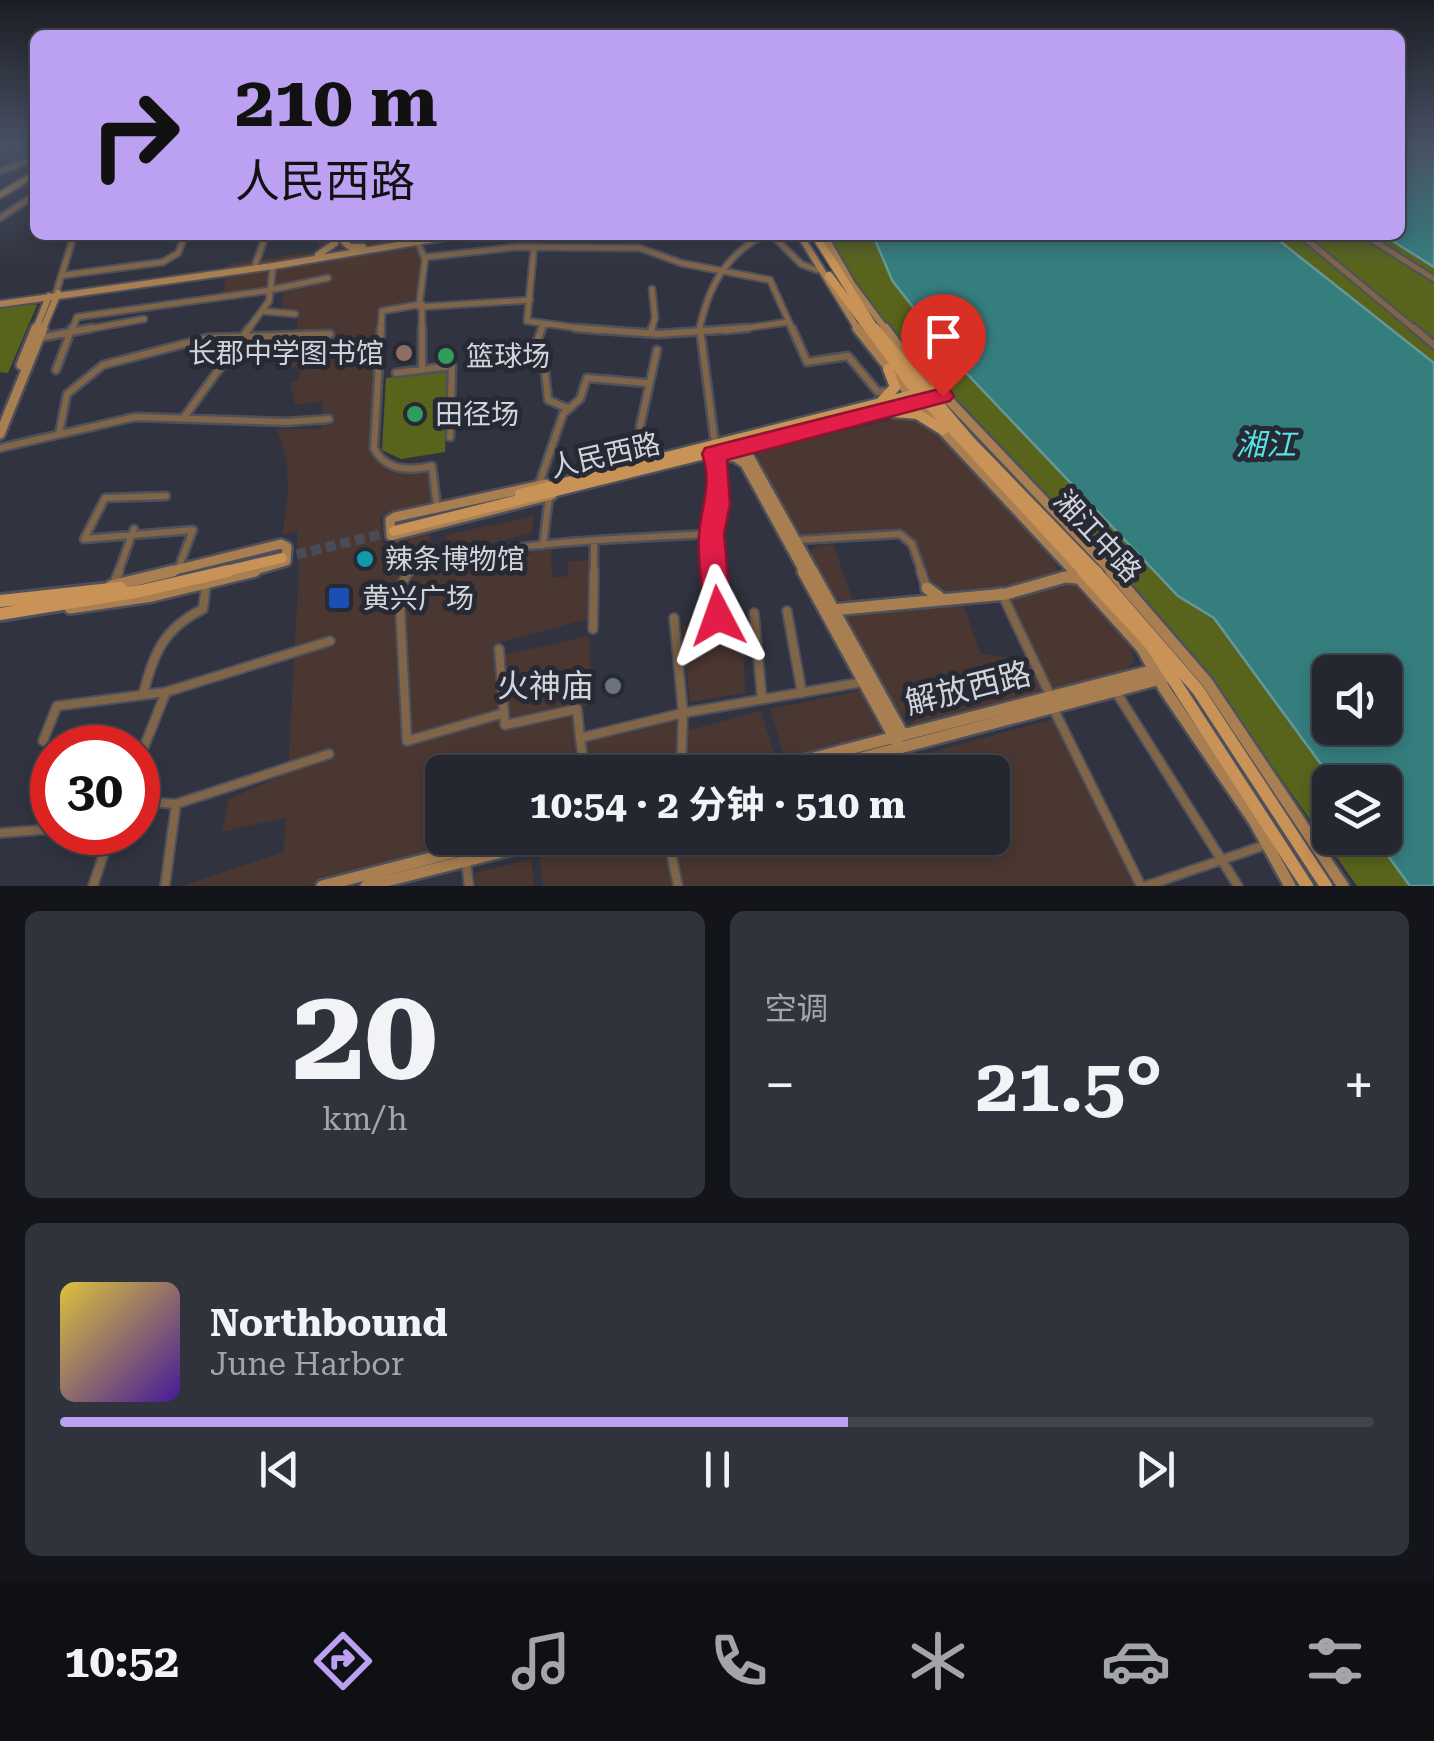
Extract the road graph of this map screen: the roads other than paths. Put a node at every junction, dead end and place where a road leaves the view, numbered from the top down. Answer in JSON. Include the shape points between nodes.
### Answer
{"nodes":[{"id":1,"x":30,"y":198,"type":"edge"},
{"id":2,"x":0,"y":218,"type":"edge"},
{"id":3,"x":73,"y":240,"type":"edge"},
{"id":4,"x":183,"y":240,"type":"edge"},
{"id":5,"x":264,"y":240,"type":"edge"},
{"id":6,"x":411,"y":240,"type":"edge"},
{"id":7,"x":422,"y":240,"type":"edge"},
{"id":8,"x":431,"y":240,"type":"edge"},
{"id":9,"x":756,"y":240,"type":"edge"},
{"id":10,"x":777,"y":240,"type":"edge"},
{"id":11,"x":806,"y":240,"type":"edge"},
{"id":12,"x":808,"y":240,"type":"edge"},
{"id":13,"x":827,"y":240,"type":"edge"},
{"id":14,"x":1307,"y":240,"type":"edge"},
{"id":15,"x":1373,"y":240,"type":"edge"},
{"id":16,"x":416,"y":242,"type":"junction"},
{"id":17,"x":340,"y":246,"type":"edge"},
{"id":18,"x":534,"y":248,"type":"junction"},
{"id":19,"x":315,"y":256,"type":"joint"},
{"id":20,"x":427,"y":257,"type":"junction"},
{"id":21,"x":254,"y":265,"type":"junction"},
{"id":22,"x":273,"y":266,"type":"junction"},
{"id":23,"x":718,"y":270,"type":"junction"},
{"id":24,"x":817,"y":270,"type":"junction"},
{"id":25,"x":65,"y":274,"type":"junction"},
{"id":26,"x":328,"y":278,"type":"dead end"},
{"id":27,"x":1434,"y":280,"type":"edge"},
{"id":28,"x":270,"y":290,"type":"junction"},
{"id":29,"x":652,"y":290,"type":"dead end"},
{"id":30,"x":81,"y":292,"type":"junction"},
{"id":31,"x":52,"y":298,"type":"junction"},
{"id":32,"x":530,"y":300,"type":"junction"},
{"id":33,"x":0,"y":302,"type":"edge"},
{"id":34,"x":421,"y":307,"type":"junction"},
{"id":35,"x":262,"y":311,"type":"junction"},
{"id":36,"x":295,"y":314,"type":"dead end"},
{"id":37,"x":76,"y":316,"type":"joint"},
{"id":38,"x":144,"y":319,"type":"dead end"},
{"id":39,"x":788,"y":322,"type":"junction"},
{"id":40,"x":544,"y":324,"type":"junction"},
{"id":41,"x":71,"y":332,"type":"junction"},
{"id":42,"x":651,"y":332,"type":"junction"},
{"id":43,"x":698,"y":332,"type":"junction"},
{"id":44,"x":330,"y":334,"type":"dead end"},
{"id":45,"x":244,"y":337,"type":"junction"},
{"id":46,"x":40,"y":338,"type":"junction"},
{"id":47,"x":1434,"y":345,"type":"edge"},
{"id":48,"x":658,"y":350,"type":"dead end"},
{"id":49,"x":422,"y":369,"type":"junction"},
{"id":50,"x":888,"y":369,"type":"junction"},
{"id":51,"x":56,"y":370,"type":"dead end"},
{"id":52,"x":396,"y":373,"type":"dead end"},
{"id":53,"x":648,"y":383,"type":"junction"},
{"id":54,"x":893,"y":390,"type":"junction"},
{"id":55,"x":927,"y":396,"type":"junction"},
{"id":56,"x":870,"y":406,"type":"junction"},
{"id":57,"x":568,"y":408,"type":"junction"},
{"id":58,"x":0,"y":416,"type":"edge"},
{"id":59,"x":185,"y":416,"type":"junction"},
{"id":60,"x":862,"y":416,"type":"junction"},
{"id":61,"x":329,"y":419,"type":"dead end"},
{"id":62,"x":640,"y":427,"type":"dead end"},
{"id":63,"x":943,"y":430,"type":"junction"},
{"id":64,"x":0,"y":434,"type":"edge"},
{"id":65,"x":60,"y":434,"type":"junction"},
{"id":66,"x":450,"y":437,"type":"dead end"},
{"id":67,"x":762,"y":442,"type":"junction"},
{"id":68,"x":738,"y":443,"type":"junction"},
{"id":69,"x":0,"y":448,"type":"edge"},
{"id":70,"x":714,"y":449,"type":"junction"},
{"id":71,"x":749,"y":463,"type":"junction"},
{"id":72,"x":538,"y":484,"type":"junction"},
{"id":73,"x":557,"y":490,"type":"junction"},
{"id":74,"x":166,"y":496,"type":"dead end"},
{"id":75,"x":436,"y":507,"type":"junction"},
{"id":76,"x":394,"y":528,"type":"tunnel mouth"},
{"id":77,"x":132,"y":533,"type":"junction"},
{"id":78,"x":712,"y":534,"type":"junction"},
{"id":79,"x":793,"y":537,"type":"junction"},
{"id":80,"x":594,"y":541,"type":"junction"},
{"id":81,"x":543,"y":545,"type":"junction"},
{"id":82,"x":803,"y":558,"type":"junction"},
{"id":83,"x":1059,"y":559,"type":"junction"},
{"id":84,"x":178,"y":569,"type":"junction"},
{"id":85,"x":1080,"y":578,"type":"junction"},
{"id":86,"x":206,"y":583,"type":"junction"},
{"id":87,"x":114,"y":585,"type":"junction"},
{"id":88,"x":93,"y":591,"type":"junction"},
{"id":89,"x":1002,"y":593,"type":"junction"},
{"id":90,"x":927,"y":596,"type":"junction"},
{"id":91,"x":0,"y":601,"type":"edge"},
{"id":92,"x":832,"y":608,"type":"junction"},
{"id":93,"x":37,"y":610,"type":"junction"},
{"id":94,"x":787,"y":611,"type":"dead end"},
{"id":95,"x":754,"y":613,"type":"dead end"},
{"id":96,"x":0,"y":614,"type":"edge"},
{"id":97,"x":718,"y":616,"type":"dead end"},
{"id":98,"x":674,"y":618,"type":"dead end"},
{"id":99,"x":594,"y":628,"type":"dead end"},
{"id":100,"x":1131,"y":636,"type":"junction"},
{"id":101,"x":330,"y":641,"type":"dead end"},
{"id":102,"x":499,"y":649,"type":"dead end"},
{"id":103,"x":1174,"y":672,"type":"junction"},
{"id":104,"x":1123,"y":677,"type":"junction"},
{"id":105,"x":864,"y":682,"type":"junction"},
{"id":106,"x":1116,"y":691,"type":"junction"},
{"id":107,"x":166,"y":692,"type":"junction"},
{"id":108,"x":802,"y":693,"type":"junction"},
{"id":109,"x":143,"y":695,"type":"junction"},
{"id":110,"x":762,"y":700,"type":"junction"},
{"id":111,"x":1053,"y":703,"type":"junction"},
{"id":112,"x":1190,"y":704,"type":"joint"},
{"id":113,"x":504,"y":713,"type":"junction"},
{"id":114,"x":683,"y":713,"type":"junction"},
{"id":115,"x":889,"y":718,"type":"junction"},
{"id":116,"x":50,"y":725,"type":"edge"},
{"id":117,"x":153,"y":725,"type":"edge"},
{"id":118,"x":924,"y":728,"type":"junction"},
{"id":119,"x":898,"y":734,"type":"junction"},
{"id":120,"x":580,"y":738,"type":"junction"},
{"id":121,"x":879,"y":739,"type":"junction"},
{"id":122,"x":905,"y":747,"type":"junction"},
{"id":123,"x":329,"y":754,"type":"dead end"},
{"id":124,"x":583,"y":755,"type":"edge"},
{"id":125,"x":682,"y":755,"type":"edge"},
{"id":126,"x":821,"y":755,"type":"edge"},
{"id":127,"x":874,"y":755,"type":"edge"},
{"id":128,"x":160,"y":803,"type":"edge"},
{"id":129,"x":176,"y":804,"type":"junction"},
{"id":130,"x":30,"y":831,"type":"edge"},
{"id":131,"x":0,"y":833,"type":"edge"},
{"id":132,"x":1272,"y":842,"type":"junction"},
{"id":133,"x":103,"y":855,"type":"edge"},
{"id":134,"x":455,"y":855,"type":"edge"},
{"id":135,"x":490,"y":855,"type":"edge"},
{"id":136,"x":672,"y":855,"type":"edge"},
{"id":137,"x":1222,"y":860,"type":"junction"},
{"id":138,"x":466,"y":861,"type":"junction"},
{"id":139,"x":414,"y":874,"type":"junction"},
{"id":140,"x":345,"y":883,"type":"edge"},
{"id":141,"x":367,"y":883,"type":"edge"},
{"id":142,"x":93,"y":886,"type":"edge"},
{"id":143,"x":165,"y":886,"type":"edge"},
{"id":144,"x":322,"y":886,"type":"edge"},
{"id":145,"x":395,"y":886,"type":"edge"},
{"id":146,"x":469,"y":886,"type":"edge"},
{"id":147,"x":678,"y":886,"type":"edge"},
{"id":148,"x":1144,"y":886,"type":"edge"},
{"id":149,"x":1238,"y":886,"type":"edge"},
{"id":150,"x":1290,"y":886,"type":"edge"},
{"id":151,"x":1307,"y":886,"type":"edge"},
{"id":152,"x":1326,"y":886,"type":"edge"},
{"id":153,"x":1343,"y":886,"type":"edge"}],
"edges":[{"from":1,"to":2,"type":"street"},
{"from":3,"to":25,"type":"street"},
{"from":4,"to":25,"type":"street","via":[[178,253],[163,262]]},
{"from":5,"to":21,"type":"street"},
{"from":6,"to":17,"type":"main road"},
{"from":7,"to":16,"type":"main road"},
{"from":8,"to":20,"type":"street"},
{"from":9,"to":23,"type":"street"},
{"from":10,"to":24,"type":"street"},
{"from":11,"to":24,"type":"main road"},
{"from":12,"to":55,"type":"main road","name":"湘江中路"},
{"from":13,"to":55,"type":"main road"},
{"from":14,"to":47,"type":"street"},
{"from":15,"to":27,"type":"street"},
{"from":16,"to":17,"type":"main road"},
{"from":16,"to":34,"type":"street","via":[[425,259]]},
{"from":17,"to":19,"type":"main road"},
{"from":17,"to":22,"type":"main road"},
{"from":18,"to":20,"type":"street"},
{"from":18,"to":23,"type":"street","via":[[646,249]]},
{"from":18,"to":32,"type":"street"},
{"from":19,"to":21,"type":"main road"},
{"from":20,"to":34,"type":"street"},
{"from":21,"to":31,"type":"main road"},
{"from":22,"to":28,"type":"street"},
{"from":22,"to":30,"type":"main road"},
{"from":23,"to":39,"type":"street","via":[[770,280]]},
{"from":23,"to":43,"type":"street"},
{"from":24,"to":50,"type":"main road"},
{"from":25,"to":31,"type":"street"},
{"from":26,"to":28,"type":"street"},
{"from":28,"to":35,"type":"street"},
{"from":28,"to":37,"type":"street"},
{"from":29,"to":42,"type":"street"},
{"from":30,"to":31,"type":"main road"},
{"from":30,"to":31,"type":"main road"},
{"from":31,"to":33,"type":"main road"},
{"from":31,"to":33,"type":"main road"},
{"from":31,"to":46,"type":"main road"},
{"from":31,"to":58,"type":"main road"},
{"from":32,"to":34,"type":"street"},
{"from":32,"to":40,"type":"street","via":[[527,321]]},
{"from":34,"to":49,"type":"street"},
{"from":34,"to":75,"type":"street","via":[[382,312],[374,452],[403,470],[432,466]]},
{"from":35,"to":36,"type":"street"},
{"from":35,"to":45,"type":"street"},
{"from":37,"to":41,"type":"street"},
{"from":38,"to":41,"type":"street"},
{"from":39,"to":43,"type":"street"},
{"from":39,"to":54,"type":"street","via":[[807,362],[848,356],[878,392]]},
{"from":40,"to":42,"type":"street"},
{"from":40,"to":57,"type":"street","via":[[534,350],[548,400]]},
{"from":41,"to":46,"type":"street"},
{"from":41,"to":51,"type":"street"},
{"from":42,"to":43,"type":"street"},
{"from":43,"to":70,"type":"street"},
{"from":44,"to":45,"type":"street"},
{"from":45,"to":59,"type":"street"},
{"from":45,"to":65,"type":"street","via":[[206,338],[103,365],[68,394]]},
{"from":46,"to":64,"type":"main road"},
{"from":48,"to":53,"type":"street"},
{"from":49,"to":52,"type":"street"},
{"from":49,"to":66,"type":"street","via":[[452,366]]},
{"from":50,"to":54,"type":"main road"},
{"from":50,"to":55,"type":"main road"},
{"from":53,"to":57,"type":"street","via":[[587,378],[580,399]]},
{"from":53,"to":62,"type":"street"},
{"from":54,"to":56,"type":"main road"},
{"from":55,"to":56,"type":"main road","name":"人民西路"},
{"from":55,"to":60,"type":"main road","name":"人民西路"},
{"from":55,"to":63,"type":"main road"},
{"from":55,"to":103,"type":"main road","name":"湘江中路","via":[[1095,568]]},
{"from":56,"to":68,"type":"main road","name":"人民西路"},
{"from":57,"to":72,"type":"street"},
{"from":59,"to":61,"type":"street"},
{"from":59,"to":65,"type":"street","via":[[115,420]]},
{"from":60,"to":63,"type":"main road","via":[[910,412]]},
{"from":60,"to":67,"type":"main road","name":"人民西路"},
{"from":63,"to":83,"type":"main road"},
{"from":65,"to":69,"type":"street"},
{"from":67,"to":68,"type":"main road","name":"人民西路"},
{"from":67,"to":71,"type":"main road"},
{"from":68,"to":70,"type":"main road","name":"人民西路"},
{"from":68,"to":71,"type":"main road"},
{"from":70,"to":71,"type":"main road"},
{"from":70,"to":73,"type":"main road","name":"人民西路"},
{"from":70,"to":78,"type":"street"},
{"from":71,"to":79,"type":"main road"},
{"from":71,"to":92,"type":"main road"},
{"from":72,"to":73,"type":"main road"},
{"from":72,"to":75,"type":"main road"},
{"from":73,"to":75,"type":"main road","via":[[391,536],[392,518]]},
{"from":73,"to":76,"type":"main road","name":"人民西路"},
{"from":73,"to":81,"type":"street","via":[[545,505]]},
{"from":74,"to":77,"type":"street","via":[[105,498],[84,539]]},
{"from":77,"to":84,"type":"street","via":[[193,530]]},
{"from":77,"to":87,"type":"street"},
{"from":78,"to":80,"type":"street"},
{"from":78,"to":97,"type":"street"},
{"from":79,"to":82,"type":"main road"},
{"from":79,"to":90,"type":"street","via":[[804,542],[900,534],[912,544]]},
{"from":80,"to":81,"type":"street"},
{"from":80,"to":99,"type":"street"},
{"from":81,"to":113,"type":"street","via":[[438,560],[410,569],[399,589],[407,742]]},
{"from":82,"to":90,"type":"street","via":[[818,544],[899,537],[909,545]]},
{"from":82,"to":92,"type":"main road"},
{"from":83,"to":85,"type":"main road"},
{"from":83,"to":89,"type":"main road","via":[[1059,574]]},
{"from":84,"to":86,"type":"main road","via":[[287,545],[282,564]]},
{"from":84,"to":87,"type":"main road"},
{"from":85,"to":89,"type":"main road"},
{"from":85,"to":100,"type":"main road"},
{"from":86,"to":93,"type":"main road","via":[[95,607]]},
{"from":86,"to":109,"type":"street","via":[[203,609],[162,635]]},
{"from":87,"to":88,"type":"main road"},
{"from":88,"to":91,"type":"main road"},
{"from":88,"to":93,"type":"main road","via":[[282,555]]},
{"from":89,"to":90,"type":"main road"},
{"from":89,"to":111,"type":"street"},
{"from":90,"to":92,"type":"main road"},
{"from":92,"to":105,"type":"main road"},
{"from":92,"to":115,"type":"main road"},
{"from":93,"to":96,"type":"main road"},
{"from":94,"to":108,"type":"street"},
{"from":95,"to":110,"type":"street"},
{"from":98,"to":114,"type":"street"},
{"from":100,"to":103,"type":"main road"},
{"from":100,"to":104,"type":"main road","via":[[1138,664]]},
{"from":101,"to":107,"type":"street"},
{"from":102,"to":113,"type":"street"},
{"from":103,"to":104,"type":"main road","name":"解放西路"},
{"from":103,"to":106,"type":"main road","name":"解放西路"},
{"from":103,"to":112,"type":"main road"},
{"from":103,"to":132,"type":"main road"},
{"from":103,"to":152,"type":"main road","name":"湘江中路","via":[[1248,760]]},
{"from":103,"to":153,"type":"main road","via":[[1254,748]]},
{"from":104,"to":111,"type":"main road","name":"解放西路"},
{"from":105,"to":108,"type":"street"},
{"from":105,"to":115,"type":"main road"},
{"from":106,"to":111,"type":"main road","name":"解放西路"},
{"from":106,"to":137,"type":"street"},
{"from":107,"to":109,"type":"street"},
{"from":107,"to":117,"type":"street"},
{"from":108,"to":110,"type":"street"},
{"from":109,"to":116,"type":"street","via":[[58,706]]},
{"from":110,"to":114,"type":"street"},
{"from":111,"to":118,"type":"main road","name":"解放西路"},
{"from":111,"to":122,"type":"main road","name":"解放西路"},
{"from":111,"to":148,"type":"street"},
{"from":112,"to":132,"type":"main road"},
{"from":113,"to":120,"type":"street","via":[[504,725],[577,709]]},
{"from":114,"to":120,"type":"street"},
{"from":114,"to":125,"type":"street"},
{"from":115,"to":118,"type":"main road"},
{"from":115,"to":119,"type":"main road"},
{"from":115,"to":121,"type":"main road"},
{"from":118,"to":119,"type":"main road","name":"解放西路"},
{"from":119,"to":121,"type":"main road","name":"解放西路"},
{"from":119,"to":122,"type":"main road"},
{"from":120,"to":124,"type":"street"},
{"from":121,"to":126,"type":"main road","name":"解放西路"},
{"from":122,"to":127,"type":"main road","name":"解放西路"},
{"from":123,"to":129,"type":"street"},
{"from":128,"to":129,"type":"street"},
{"from":129,"to":143,"type":"street"},
{"from":130,"to":131,"type":"street"},
{"from":132,"to":137,"type":"street"},
{"from":132,"to":150,"type":"main road"},
{"from":132,"to":151,"type":"main road"},
{"from":133,"to":142,"type":"street"},
{"from":134,"to":141,"type":"main road"},
{"from":135,"to":138,"type":"main road"},
{"from":136,"to":147,"type":"street"},
{"from":137,"to":148,"type":"street"},
{"from":137,"to":149,"type":"street"},
{"from":138,"to":139,"type":"main road"},
{"from":138,"to":146,"type":"street"},
{"from":139,"to":141,"type":"main road"},
{"from":139,"to":145,"type":"main road"},
{"from":140,"to":141,"type":"main road"},
{"from":140,"to":144,"type":"main road"}]}
